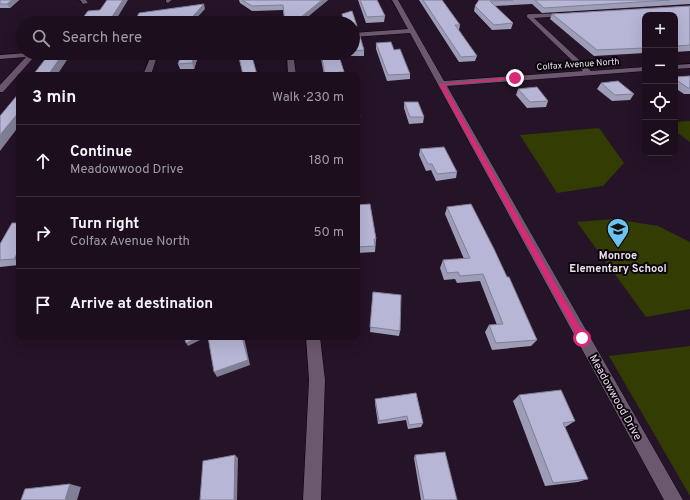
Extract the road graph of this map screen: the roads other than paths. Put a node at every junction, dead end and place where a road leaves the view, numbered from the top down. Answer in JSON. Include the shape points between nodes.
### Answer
{"nodes":[{"id":1,"x":395,"y":0,"type":"edge"},
{"id":2,"x":575,"y":14,"type":"edge"},
{"id":3,"x":412,"y":31,"type":"junction"},
{"id":4,"x":360,"y":35,"type":"edge"},
{"id":5,"x":16,"y":56,"type":"edge"},
{"id":6,"x":0,"y":57,"type":"edge"},
{"id":7,"x":27,"y":60,"type":"edge"},
{"id":8,"x":153,"y":60,"type":"edge"},
{"id":9,"x":291,"y":60,"type":"edge"},
{"id":10,"x":690,"y":66,"type":"edge"},
{"id":11,"x":678,"y":67,"type":"edge"},
{"id":12,"x":642,"y":69,"type":"edge"},
{"id":13,"x":16,"y":72,"type":"edge"},
{"id":14,"x":16,"y":72,"type":"edge"},
{"id":15,"x":148,"y":72,"type":"edge"},
{"id":16,"x":292,"y":72,"type":"edge"},
{"id":17,"x":589,"y":73,"type":"junction"},
{"id":18,"x":442,"y":84,"type":"junction"},
{"id":19,"x":0,"y":90,"type":"edge"},
{"id":20,"x":314,"y":340,"type":"edge"},
{"id":21,"x":312,"y":500,"type":"edge"},
{"id":22,"x":674,"y":500,"type":"edge"}],
"edges":[{"from":1,"to":3,"type":"street","name":"Meadowwood Drive"},
{"from":2,"to":17,"type":"street","via":[[529,16]]},
{"from":3,"to":4,"type":"street"},
{"from":3,"to":18,"type":"street","name":"Meadowwood Drive"},
{"from":5,"to":6,"type":"street"},
{"from":7,"to":13,"type":"street"},
{"from":8,"to":15,"type":"street"},
{"from":9,"to":16,"type":"street"},
{"from":10,"to":11,"type":"street"},
{"from":12,"to":17,"type":"street","name":"Colfax Avenue North"},
{"from":14,"to":19,"type":"street"},
{"from":17,"to":18,"type":"street","name":"Colfax Avenue North"},
{"from":18,"to":22,"type":"street","name":"Meadowwood Drive"},
{"from":20,"to":21,"type":"street","via":[[317,380]]}]}
